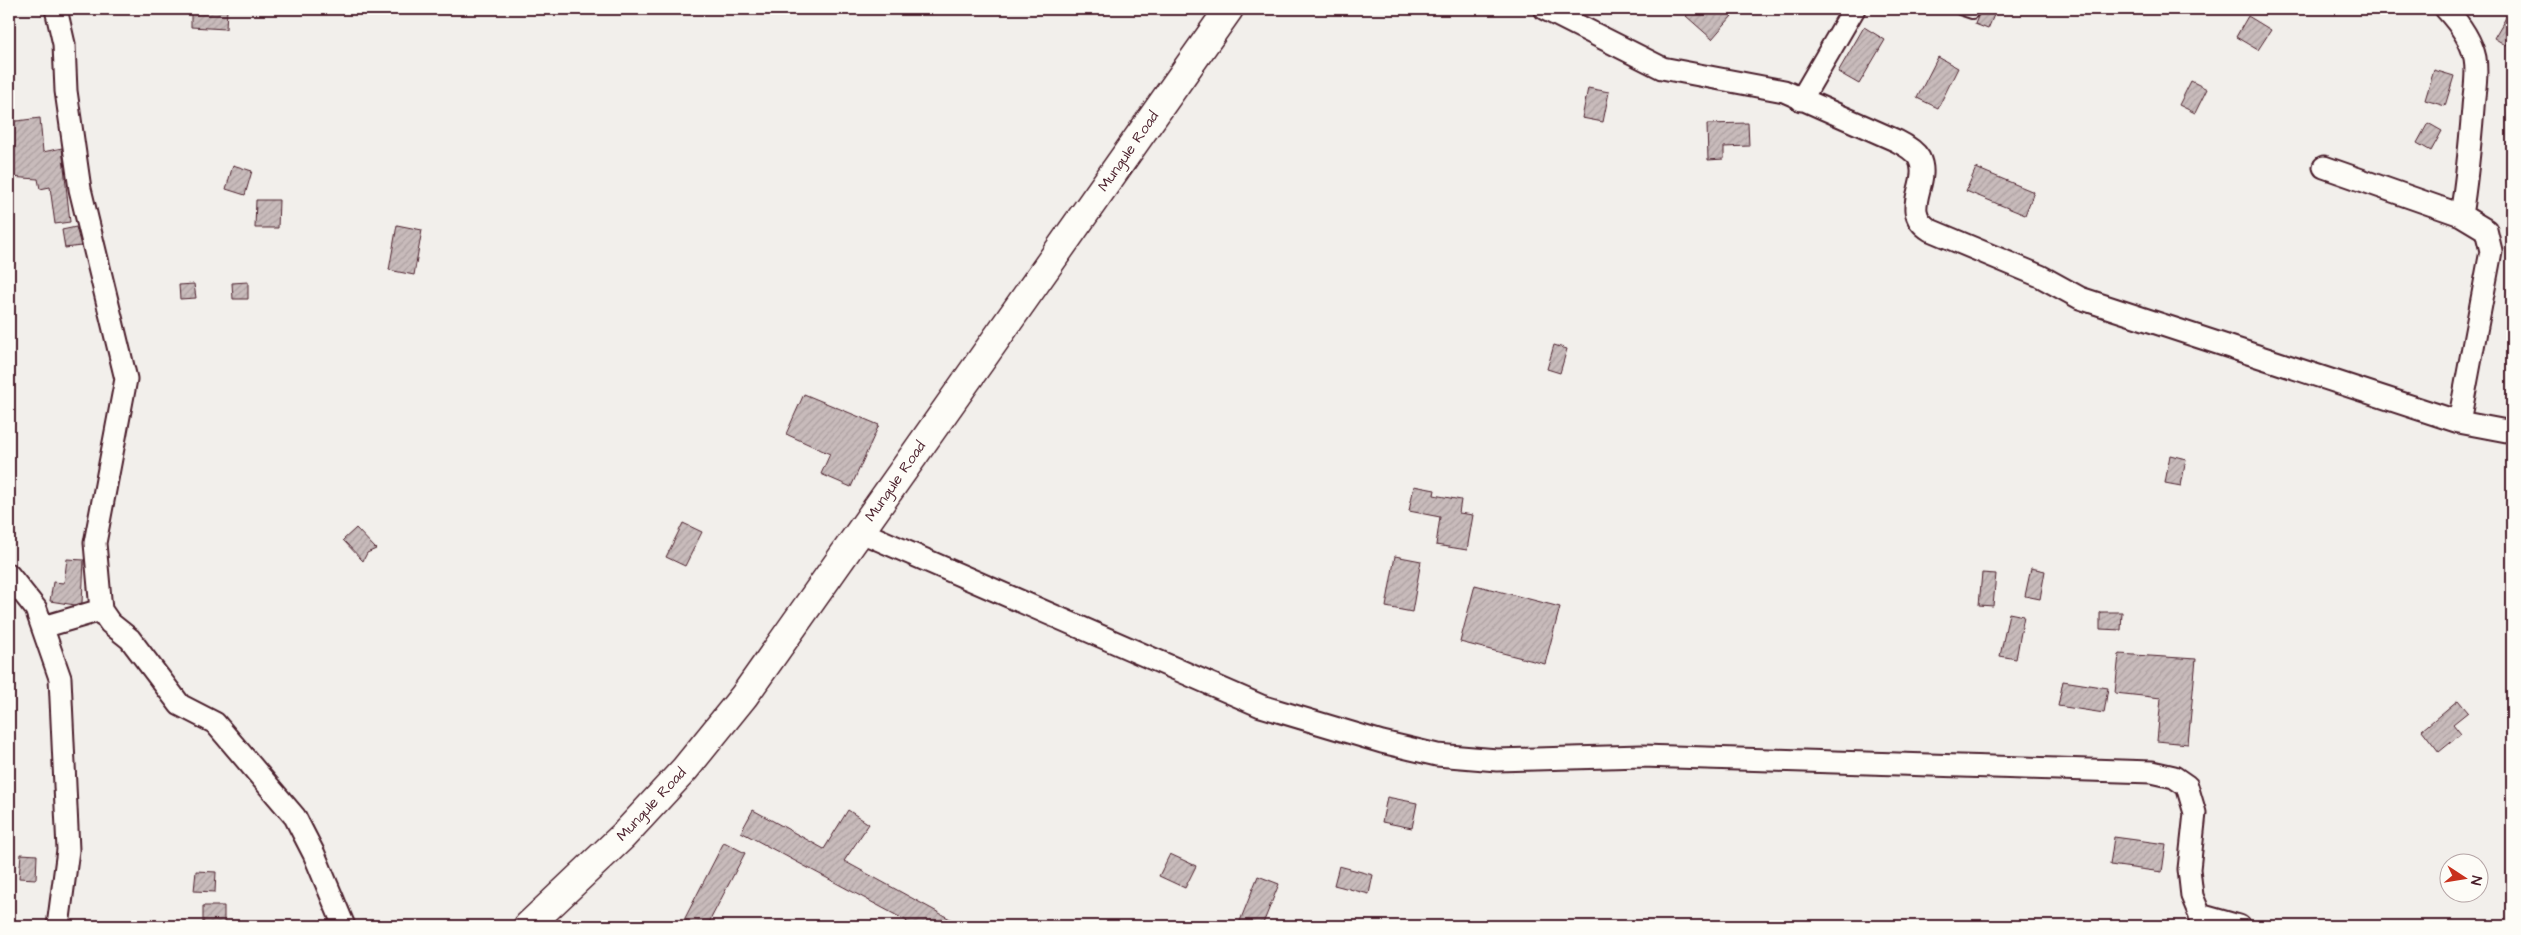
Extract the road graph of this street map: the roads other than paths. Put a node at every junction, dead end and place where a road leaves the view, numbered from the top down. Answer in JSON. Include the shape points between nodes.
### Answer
{"nodes":[{"id":1,"x":56,"y":9,"type":"edge"},
{"id":2,"x":1229,"y":9,"type":"edge"},
{"id":3,"x":1545,"y":9,"type":"edge"},
{"id":4,"x":1854,"y":9,"type":"edge"},
{"id":5,"x":1960,"y":9,"type":"edge"},
{"id":6,"x":2446,"y":9,"type":"edge"},
{"id":7,"x":1972,"y":13,"type":"dead end"},
{"id":8,"x":1801,"y":100,"type":"junction"},
{"id":9,"x":2324,"y":167,"type":"dead end"},
{"id":10,"x":2461,"y":215,"type":"junction"},
{"id":11,"x":2459,"y":422,"type":"junction"},
{"id":12,"x":2512,"y":432,"type":"edge"},
{"id":13,"x":860,"y":531,"type":"junction"},
{"id":14,"x":9,"y":575,"type":"edge"},
{"id":15,"x":101,"y":610,"type":"junction"},
{"id":16,"x":43,"y":627,"type":"junction"},
{"id":17,"x":2201,"y":920,"type":"edge"},
{"id":18,"x":58,"y":926,"type":"edge"},
{"id":19,"x":344,"y":926,"type":"edge"},
{"id":20,"x":528,"y":926,"type":"edge"},
{"id":21,"x":2239,"y":926,"type":"edge"}],
"edges":[{"from":1,"to":15,"type":"street","via":[[64,44],[66,91],[80,189],[126,379],[95,543]]},
{"from":2,"to":13,"type":"street","name":"Mungule Road"},
{"from":3,"to":8,"type":"street","via":[[1662,68],[1784,91]]},
{"from":4,"to":8,"type":"street"},
{"from":5,"to":7,"type":"lane"},
{"from":6,"to":10,"type":"street","via":[[2467,37],[2476,77],[2469,169]]},
{"from":8,"to":11,"type":"street","via":[[1911,149],[1919,158],[1922,171],[1916,215],[1920,224],[1930,230],[2040,276],[2098,305]]},
{"from":9,"to":10,"type":"street"},
{"from":10,"to":11,"type":"street","via":[[2486,230],[2491,251]]},
{"from":11,"to":12,"type":"street"},
{"from":13,"to":17,"type":"street","via":[[1261,706],[1437,755],[1497,760],[1652,756],[2152,772],[2174,777],[2187,786],[2194,814],[2189,869],[2192,896]]},
{"from":13,"to":20,"type":"street","name":"Mungule Road","via":[[744,696],[685,769],[623,836]]},
{"from":14,"to":16,"type":"street","via":[[36,609]]},
{"from":15,"to":16,"type":"street"},
{"from":15,"to":19,"type":"street","via":[[110,623],[130,639],[180,705],[215,723],[289,810],[314,854]]},
{"from":16,"to":18,"type":"street","via":[[60,678],[68,850]]},
{"from":17,"to":21,"type":"street"}]}
